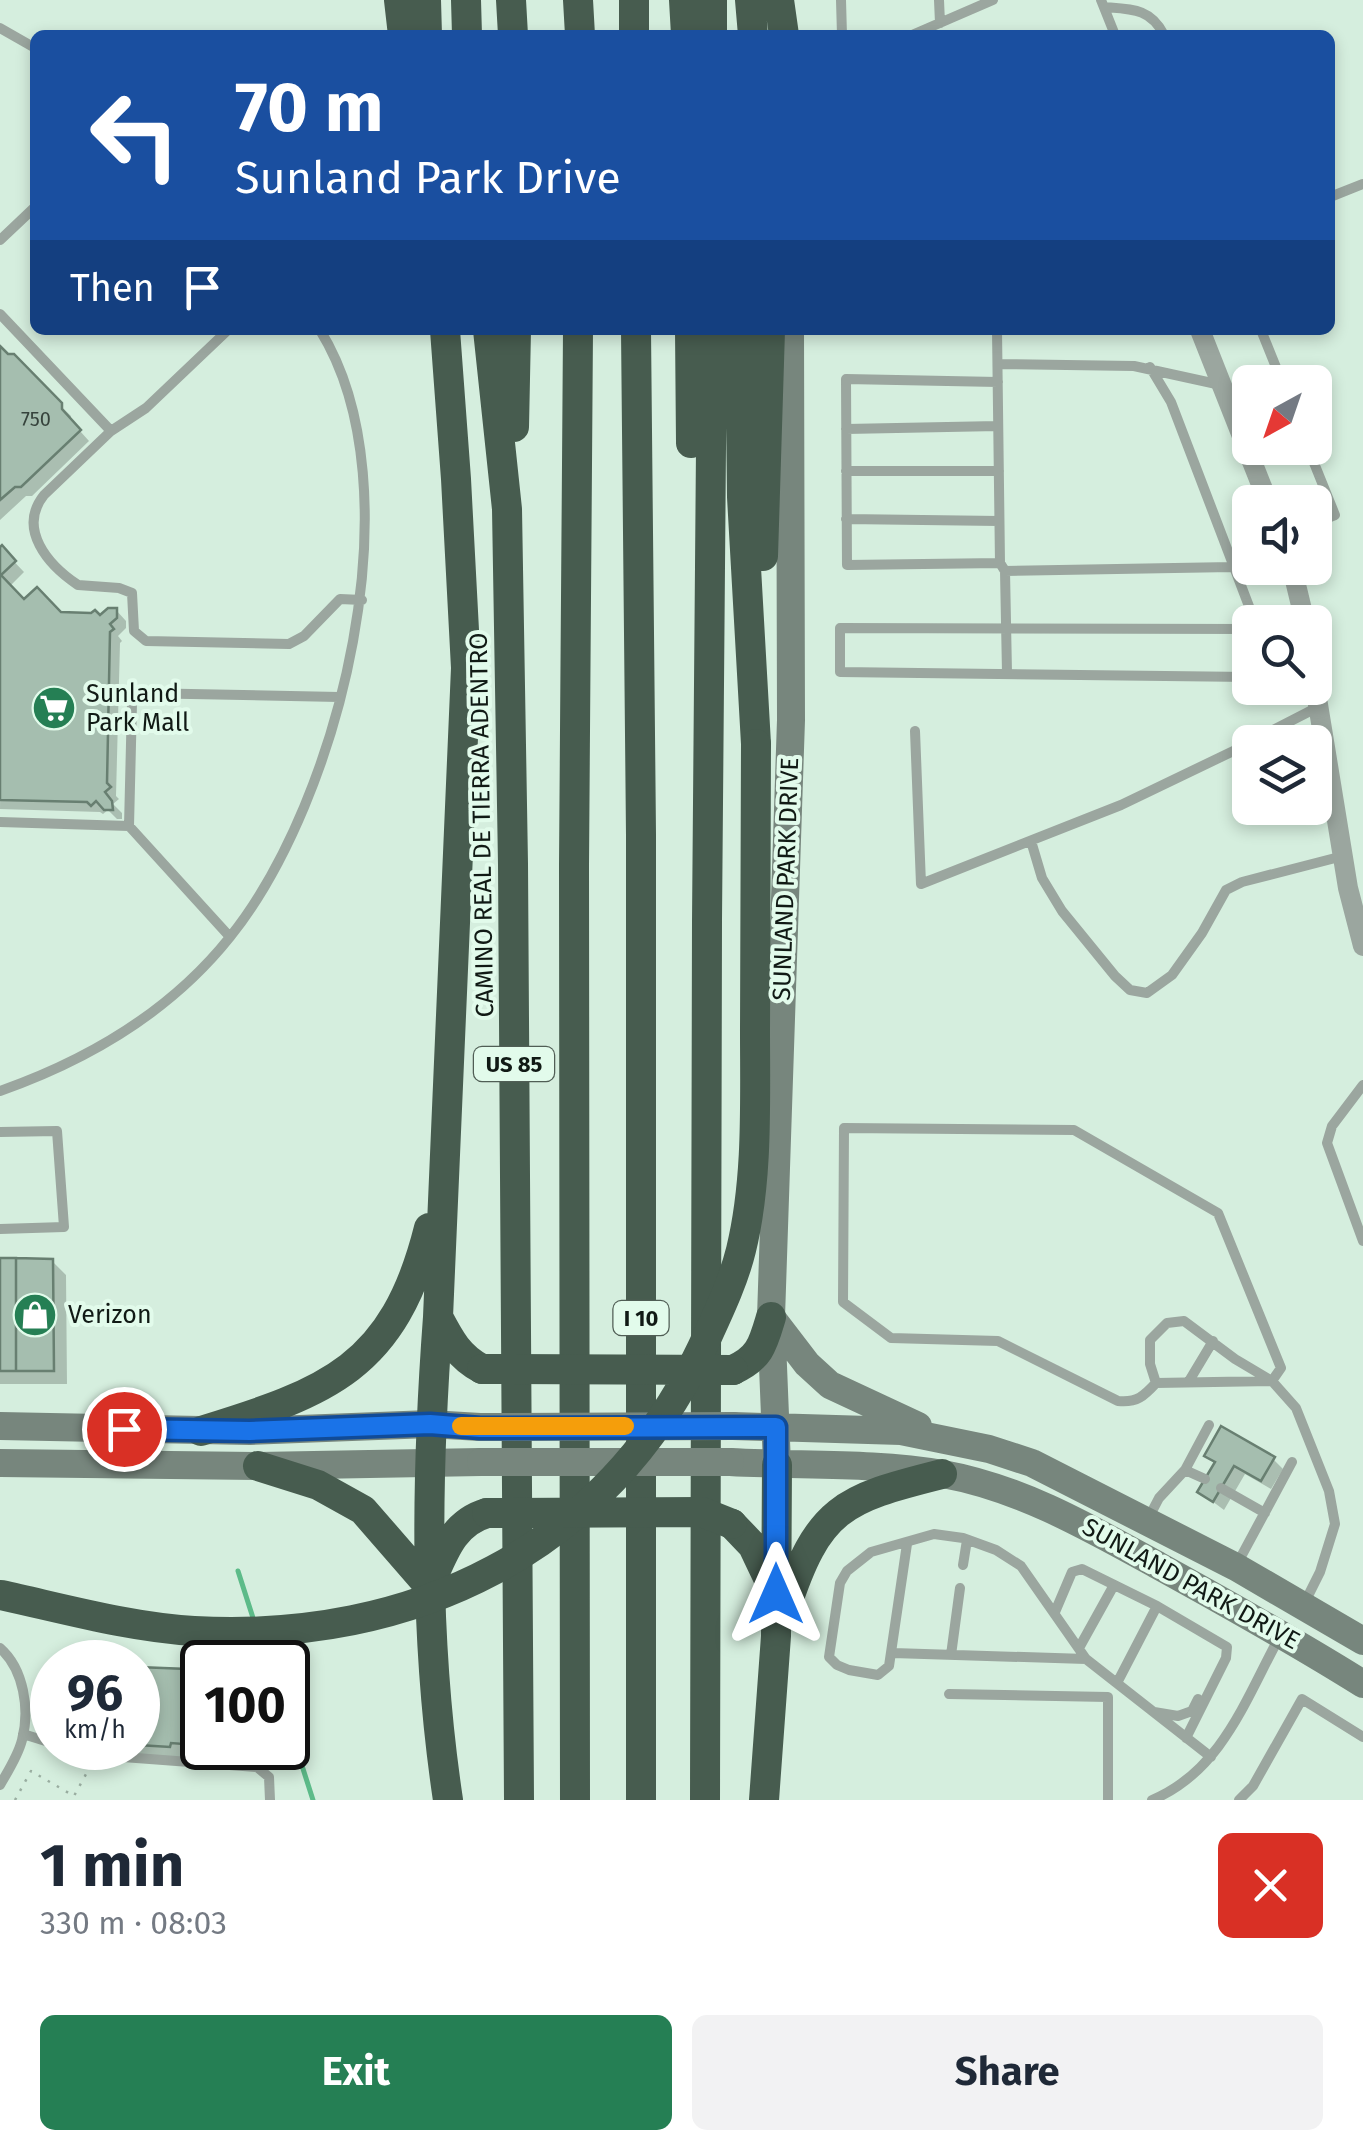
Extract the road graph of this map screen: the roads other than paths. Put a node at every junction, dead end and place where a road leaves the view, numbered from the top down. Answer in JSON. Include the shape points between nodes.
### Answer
{"nodes":[{"id":1,"x":398,"y":0,"type":"edge"},
{"id":2,"x":426,"y":0,"type":"edge"},
{"id":3,"x":466,"y":0,"type":"edge"},
{"id":4,"x":511,"y":0,"type":"edge"},
{"id":5,"x":578,"y":0,"type":"edge"},
{"id":6,"x":634,"y":0,"type":"edge"},
{"id":7,"x":684,"y":0,"type":"edge"},
{"id":8,"x":712,"y":0,"type":"edge"},
{"id":9,"x":731,"y":0,"type":"edge"},
{"id":10,"x":750,"y":0,"type":"edge"},
{"id":11,"x":783,"y":0,"type":"edge"},
{"id":12,"x":841,"y":0,"type":"edge"},
{"id":13,"x":939,"y":0,"type":"edge"},
{"id":14,"x":992,"y":0,"type":"edge"},
{"id":15,"x":1104,"y":8,"type":"edge"},
{"id":16,"x":940,"y":23,"type":"junction"},
{"id":17,"x":0,"y":28,"type":"edge"},
{"id":18,"x":402,"y":30,"type":"edge"},
{"id":19,"x":427,"y":30,"type":"edge"},
{"id":20,"x":466,"y":30,"type":"edge"},
{"id":21,"x":513,"y":30,"type":"edge"},
{"id":22,"x":580,"y":30,"type":"edge"},
{"id":23,"x":634,"y":30,"type":"edge"},
{"id":24,"x":686,"y":30,"type":"edge"},
{"id":25,"x":712,"y":30,"type":"edge"},
{"id":26,"x":734,"y":30,"type":"edge"},
{"id":27,"x":753,"y":30,"type":"edge"},
{"id":28,"x":785,"y":30,"type":"edge"},
{"id":29,"x":842,"y":30,"type":"edge"},
{"id":30,"x":924,"y":30,"type":"edge"},
{"id":31,"x":1161,"y":30,"type":"edge"},
{"id":32,"x":30,"y":45,"type":"edge"},
{"id":33,"x":1363,"y":184,"type":"edge"},
{"id":34,"x":1335,"y":195,"type":"edge"},
{"id":35,"x":30,"y":212,"type":"edge"},
{"id":36,"x":0,"y":240,"type":"edge"},
{"id":37,"x":0,"y":314,"type":"edge"},
{"id":38,"x":223,"y":335,"type":"edge"},
{"id":39,"x":322,"y":335,"type":"edge"},
{"id":40,"x":444,"y":335,"type":"edge"},
{"id":41,"x":489,"y":335,"type":"edge"},
{"id":42,"x":516,"y":335,"type":"edge"},
{"id":43,"x":578,"y":335,"type":"edge"},
{"id":44,"x":636,"y":335,"type":"edge"},
{"id":45,"x":690,"y":335,"type":"edge"},
{"id":46,"x":712,"y":335,"type":"edge"},
{"id":47,"x":740,"y":335,"type":"edge"},
{"id":48,"x":770,"y":335,"type":"edge"},
{"id":49,"x":790,"y":335,"type":"edge"},
{"id":50,"x":997,"y":335,"type":"edge"},
{"id":51,"x":1202,"y":335,"type":"edge"},
{"id":52,"x":1263,"y":335,"type":"edge"},
{"id":53,"x":998,"y":364,"type":"junction"},
{"id":54,"x":1275,"y":365,"type":"edge"},
{"id":55,"x":1150,"y":368,"type":"junction"},
{"id":56,"x":998,"y":382,"type":"junction"},
{"id":57,"x":1222,"y":385,"type":"junction"},
{"id":58,"x":998,"y":426,"type":"junction"},
{"id":59,"x":846,"y":429,"type":"junction"},
{"id":60,"x":111,"y":431,"type":"junction"},
{"id":61,"x":846,"y":471,"type":"junction"},
{"id":62,"x":998,"y":471,"type":"junction"},
{"id":63,"x":1261,"y":485,"type":"edge"},
{"id":64,"x":507,"y":509,"type":"junction"},
{"id":65,"x":846,"y":519,"type":"junction"},
{"id":66,"x":1000,"y":521,"type":"junction"},
{"id":67,"x":1002,"y":567,"type":"junction"},
{"id":68,"x":1232,"y":567,"type":"joint"},
{"id":69,"x":362,"y":600,"type":"junction"},
{"id":70,"x":1006,"y":628,"type":"junction"},
{"id":71,"x":1232,"y":629,"type":"edge"},
{"id":72,"x":1007,"y":672,"type":"junction"},
{"id":73,"x":1232,"y":678,"type":"edge"},
{"id":74,"x":338,"y":697,"type":"junction"},
{"id":75,"x":1305,"y":705,"type":"edge"},
{"id":76,"x":1318,"y":705,"type":"edge"},
{"id":77,"x":1275,"y":725,"type":"edge"},
{"id":78,"x":915,"y":731,"type":"dead end"},
{"id":79,"x":756,"y":744,"type":"junction"},
{"id":80,"x":1232,"y":751,"type":"edge"},
{"id":81,"x":0,"y":822,"type":"edge"},
{"id":82,"x":128,"y":826,"type":"junction"},
{"id":83,"x":1031,"y":840,"type":"junction"},
{"id":84,"x":1343,"y":856,"type":"junction"},
{"id":85,"x":706,"y":921,"type":"junction"},
{"id":86,"x":230,"y":937,"type":"junction"},
{"id":87,"x":1363,"y":946,"type":"edge"},
{"id":88,"x":1363,"y":1085,"type":"edge"},
{"id":89,"x":0,"y":1091,"type":"edge"},
{"id":90,"x":0,"y":1132,"type":"edge"},
{"id":91,"x":444,"y":1167,"type":"junction"},
{"id":92,"x":0,"y":1229,"type":"edge"},
{"id":93,"x":1363,"y":1240,"type":"edge"},
{"id":94,"x":438,"y":1317,"type":"junction"},
{"id":95,"x":771,"y":1318,"type":"junction"},
{"id":96,"x":1213,"y":1341,"type":"junction"},
{"id":97,"x":1189,"y":1381,"type":"junction"},
{"id":98,"x":1272,"y":1381,"type":"junction"},
{"id":99,"x":1156,"y":1383,"type":"junction"},
{"id":100,"x":430,"y":1424,"type":"junction"},
{"id":101,"x":1209,"y":1425,"type":"dead end"},
{"id":102,"x":0,"y":1426,"type":"edge"},
{"id":103,"x":776,"y":1427,"type":"junction"},
{"id":104,"x":201,"y":1430,"type":"junction"},
{"id":105,"x":947,"y":1439,"type":"junction"},
{"id":106,"x":430,"y":1461,"type":"junction"},
{"id":107,"x":1292,"y":1462,"type":"dead end"},
{"id":108,"x":0,"y":1463,"type":"edge"},
{"id":109,"x":776,"y":1464,"type":"junction"},
{"id":110,"x":258,"y":1466,"type":"junction"},
{"id":111,"x":1185,"y":1470,"type":"junction"},
{"id":112,"x":942,"y":1474,"type":"junction"},
{"id":113,"x":1205,"y":1479,"type":"dead end"},
{"id":114,"x":1221,"y":1488,"type":"dead end"},
{"id":115,"x":1265,"y":1513,"type":"junction"},
{"id":116,"x":1147,"y":1521,"type":"junction"},
{"id":117,"x":966,"y":1540,"type":"junction"},
{"id":118,"x":907,"y":1544,"type":"junction"},
{"id":119,"x":963,"y":1565,"type":"dead end"},
{"id":120,"x":1236,"y":1567,"type":"junction"},
{"id":121,"x":1114,"y":1584,"type":"junction"},
{"id":122,"x":429,"y":1586,"type":"junction"},
{"id":123,"x":960,"y":1588,"type":"dead end"},
{"id":124,"x":776,"y":1594,"type":"junction"},
{"id":125,"x":1,"y":1595,"type":"edge"},
{"id":126,"x":1304,"y":1604,"type":"junction"},
{"id":127,"x":1157,"y":1606,"type":"junction"},
{"id":128,"x":1055,"y":1612,"type":"junction"},
{"id":129,"x":1282,"y":1633,"type":"junction"},
{"id":130,"x":776,"y":1636,"type":"junction"},
{"id":131,"x":1363,"y":1641,"type":"edge"},
{"id":132,"x":0,"y":1648,"type":"edge"},
{"id":133,"x":893,"y":1653,"type":"junction"},
{"id":134,"x":1083,"y":1654,"type":"junction"},
{"id":135,"x":950,"y":1655,"type":"junction"},
{"id":136,"x":1226,"y":1658,"type":"junction"},
{"id":137,"x":1363,"y":1684,"type":"edge"},
{"id":138,"x":1120,"y":1685,"type":"junction"},
{"id":139,"x":949,"y":1694,"type":"dead end"},
{"id":140,"x":1108,"y":1697,"type":"junction"},
{"id":141,"x":1152,"y":1712,"type":"junction"},
{"id":142,"x":23,"y":1734,"type":"junction"},
{"id":143,"x":30,"y":1736,"type":"edge"},
{"id":144,"x":1363,"y":1737,"type":"edge"},
{"id":145,"x":1186,"y":1738,"type":"junction"},
{"id":146,"x":1211,"y":1757,"type":"junction"},
{"id":147,"x":160,"y":1759,"type":"edge"},
{"id":148,"x":0,"y":1785,"type":"edge"},
{"id":149,"x":1158,"y":1799,"type":"edge"},
{"id":150,"x":270,"y":1800,"type":"edge"},
{"id":151,"x":448,"y":1800,"type":"edge"},
{"id":152,"x":519,"y":1800,"type":"edge"},
{"id":153,"x":575,"y":1800,"type":"edge"},
{"id":154,"x":641,"y":1800,"type":"edge"},
{"id":155,"x":705,"y":1800,"type":"edge"},
{"id":156,"x":764,"y":1800,"type":"edge"},
{"id":157,"x":1108,"y":1800,"type":"edge"},
{"id":158,"x":1239,"y":1800,"type":"edge"}],
"edges":[{"from":1,"to":18,"type":"highway"},
{"from":2,"to":19,"type":"highway"},
{"from":3,"to":20,"type":"highway"},
{"from":4,"to":21,"type":"highway"},
{"from":5,"to":22,"type":"highway"},
{"from":6,"to":23,"type":"highway"},
{"from":7,"to":24,"type":"highway"},
{"from":8,"to":25,"type":"highway"},
{"from":9,"to":26,"type":"highway"},
{"from":10,"to":27,"type":"highway"},
{"from":11,"to":28,"type":"highway"},
{"from":12,"to":29,"type":"lane"},
{"from":13,"to":16,"type":"lane"},
{"from":14,"to":16,"type":"lane"},
{"from":15,"to":31,"type":"lane","via":[[1151,14]]},
{"from":16,"to":30,"type":"lane"},
{"from":17,"to":32,"type":"lane"},
{"from":33,"to":34,"type":"lane"},
{"from":35,"to":36,"type":"lane"},
{"from":37,"to":60,"type":"lane"},
{"from":38,"to":60,"type":"lane","via":[[146,408]]},
{"from":39,"to":69,"type":"lane","via":[[346,382],[357,429]]},
{"from":40,"to":91,"type":"highway","via":[[466,668]]},
{"from":41,"to":64,"type":"highway","name":"CAMINO REAL DE TIERRA ADENTRO","number":"US 85"},
{"from":42,"to":64,"type":"highway"},
{"from":43,"to":153,"type":"highway"},
{"from":44,"to":154,"type":"highway","number":"I 10"},
{"from":45,"to":85,"type":"highway","via":[[693,649]]},
{"from":46,"to":85,"type":"highway"},
{"from":47,"to":79,"type":"highway"},
{"from":48,"to":79,"type":"highway"},
{"from":49,"to":95,"type":"main road","name":"SUNLAND PARK DRIVE","via":[[791,720]]},
{"from":50,"to":53,"type":"lane"},
{"from":51,"to":57,"type":"street"},
{"from":52,"to":54,"type":"lane"},
{"from":53,"to":55,"type":"lane"},
{"from":53,"to":56,"type":"lane"},
{"from":55,"to":57,"type":"lane"},
{"from":55,"to":68,"type":"lane","via":[[1171,402]]},
{"from":56,"to":58,"type":"lane"},
{"from":56,"to":59,"type":"lane","via":[[846,379]]},
{"from":57,"to":63,"type":"street"},
{"from":58,"to":59,"type":"lane"},
{"from":58,"to":62,"type":"lane"},
{"from":59,"to":61,"type":"lane"},
{"from":60,"to":69,"type":"lane","via":[[38,502],[34,534],[78,585],[132,593],[140,638],[289,644],[340,600]]},
{"from":61,"to":62,"type":"lane"},
{"from":61,"to":65,"type":"lane"},
{"from":62,"to":66,"type":"lane"},
{"from":64,"to":152,"type":"highway","name":"CAMINO REAL DE TIERRA ADENTRO","number":"US 85"},
{"from":65,"to":66,"type":"lane"},
{"from":65,"to":67,"type":"lane","via":[[846,565]]},
{"from":66,"to":67,"type":"lane"},
{"from":67,"to":68,"type":"lane"},
{"from":67,"to":70,"type":"lane"},
{"from":69,"to":74,"type":"lane"},
{"from":70,"to":71,"type":"lane"},
{"from":70,"to":72,"type":"lane"},
{"from":70,"to":72,"type":"lane","via":[[840,628],[840,672]]},
{"from":72,"to":73,"type":"lane"},
{"from":74,"to":82,"type":"lane","via":[[140,693],[132,703]]},
{"from":74,"to":86,"type":"lane","via":[[297,830]]},
{"from":75,"to":77,"type":"lane"},
{"from":76,"to":84,"type":"street"},
{"from":78,"to":83,"type":"lane","via":[[921,884]]},
{"from":79,"to":125,"type":"highway","bridge":true,"via":[[754,1101],[741,1250],[687,1379],[611,1483],[489,1574],[367,1619],[283,1630],[196,1631]]},
{"from":80,"to":83,"type":"lane"},
{"from":81,"to":82,"type":"lane"},
{"from":82,"to":86,"type":"lane"},
{"from":83,"to":84,"type":"lane","via":[[1062,912],[1115,976],[1130,990],[1147,993],[1172,976],[1226,890]]},
{"from":84,"to":87,"type":"street"},
{"from":85,"to":155,"type":"highway"},
{"from":86,"to":89,"type":"lane","via":[[132,1027],[78,1059]]},
{"from":88,"to":93,"type":"lane","via":[[1327,1143]]},
{"from":90,"to":92,"type":"lane","via":[[56,1131],[64,1228]]},
{"from":91,"to":94,"type":"highway"},
{"from":91,"to":104,"type":"highway","via":[[418,1271],[381,1338],[308,1394]]},
{"from":94,"to":95,"type":"highway","bridge":true,"via":[[453,1346],[482,1369],[733,1370],[761,1351]]},
{"from":94,"to":100,"type":"highway"},
{"from":95,"to":103,"type":"main road","name":"SUNLAND PARK DRIVE"},
{"from":95,"to":105,"type":"main road","via":[[830,1385]]},
{"from":96,"to":97,"type":"lane"},
{"from":96,"to":98,"type":"lane"},
{"from":96,"to":99,"type":"lane","via":[[1184,1321],[1167,1324],[1148,1349]]},
{"from":97,"to":98,"type":"lane"},
{"from":97,"to":99,"type":"lane"},
{"from":98,"to":99,"type":"lane","via":[[1281,1368],[1211,1207],[1068,1128],[844,1128],[843,1302],[866,1322],[902,1340],[998,1341],[1118,1400],[1140,1399]]},
{"from":98,"to":126,"type":"lane","via":[[1296,1408],[1334,1507],[1332,1540]]},
{"from":100,"to":103,"type":"main road","name":"SUNLAND PARK DRIVE","bridge":true},
{"from":100,"to":104,"type":"main road","name":"SUNLAND PARK DRIVE"},
{"from":100,"to":106,"type":"highway"},
{"from":101,"to":111,"type":"lane"},
{"from":102,"to":104,"type":"main road","name":"SUNLAND PARK DRIVE"},
{"from":103,"to":105,"type":"main road","name":"SUNLAND PARK DRIVE"},
{"from":103,"to":109,"type":"main road","name":"SUNLAND PARK DRIVE"},
{"from":105,"to":116,"type":"main road","name":"SUNLAND PARK DRIVE","via":[[1032,1463]]},
{"from":106,"to":109,"type":"main road","name":"SUNLAND PARK DRIVE","bridge":true},
{"from":106,"to":110,"type":"main road","name":"SUNLAND PARK DRIVE"},
{"from":106,"to":122,"type":"highway"},
{"from":107,"to":115,"type":"lane"},
{"from":108,"to":110,"type":"main road","name":"SUNLAND PARK DRIVE"},
{"from":109,"to":112,"type":"main road","name":"SUNLAND PARK DRIVE"},
{"from":109,"to":124,"type":"highway"},
{"from":110,"to":122,"type":"highway","via":[[318,1485],[363,1510]]},
{"from":111,"to":113,"type":"lane"},
{"from":111,"to":116,"type":"lane"},
{"from":112,"to":129,"type":"main road","name":"SUNLAND PARK DRIVE","via":[[1080,1522]]},
{"from":112,"to":130,"type":"highway","via":[[879,1490],[832,1518],[800,1564]]},
{"from":114,"to":115,"type":"lane"},
{"from":115,"to":120,"type":"lane"},
{"from":116,"to":120,"type":"main road","name":"SUNLAND PARK DRIVE"},
{"from":117,"to":118,"type":"lane","via":[[934,1534]]},
{"from":117,"to":119,"type":"lane"},
{"from":117,"to":128,"type":"lane","via":[[1021,1566]]},
{"from":118,"to":133,"type":"lane"},
{"from":118,"to":133,"type":"lane","via":[[871,1552],[847,1571],[829,1657],[849,1670],[878,1675]]},
{"from":120,"to":126,"type":"main road","name":"SUNLAND PARK DRIVE"},
{"from":121,"to":127,"type":"lane"},
{"from":121,"to":128,"type":"lane","via":[[1082,1569],[1072,1572]]},
{"from":121,"to":134,"type":"lane"},
{"from":122,"to":124,"type":"highway","bridge":true,"via":[[448,1543],[473,1517],[702,1512],[732,1524],[753,1546]]},
{"from":122,"to":151,"type":"highway"},
{"from":123,"to":135,"type":"lane"},
{"from":124,"to":130,"type":"highway"},
{"from":126,"to":129,"type":"main road"},
{"from":126,"to":131,"type":"main road","name":"SUNLAND PARK DRIVE"},
{"from":127,"to":136,"type":"lane","via":[[1227,1647]]},
{"from":127,"to":138,"type":"lane"},
{"from":128,"to":134,"type":"lane"},
{"from":129,"to":137,"type":"main road","name":"SUNLAND PARK DRIVE"},
{"from":129,"to":146,"type":"lane"},
{"from":130,"to":156,"type":"highway"},
{"from":132,"to":142,"type":"lane","via":[[20,1679]]},
{"from":133,"to":135,"type":"lane"},
{"from":134,"to":135,"type":"lane"},
{"from":134,"to":138,"type":"lane"},
{"from":136,"to":141,"type":"lane","via":[[1192,1711]]},
{"from":136,"to":145,"type":"lane"},
{"from":138,"to":140,"type":"lane"},
{"from":138,"to":141,"type":"lane"},
{"from":139,"to":140,"type":"lane"},
{"from":140,"to":157,"type":"lane"},
{"from":141,"to":145,"type":"lane"},
{"from":142,"to":143,"type":"lane"},
{"from":142,"to":148,"type":"lane"},
{"from":144,"to":158,"type":"lane","via":[[1302,1699]]},
{"from":145,"to":146,"type":"lane"},
{"from":146,"to":149,"type":"lane"},
{"from":147,"to":150,"type":"lane","via":[[257,1767],[269,1778]]}]}
